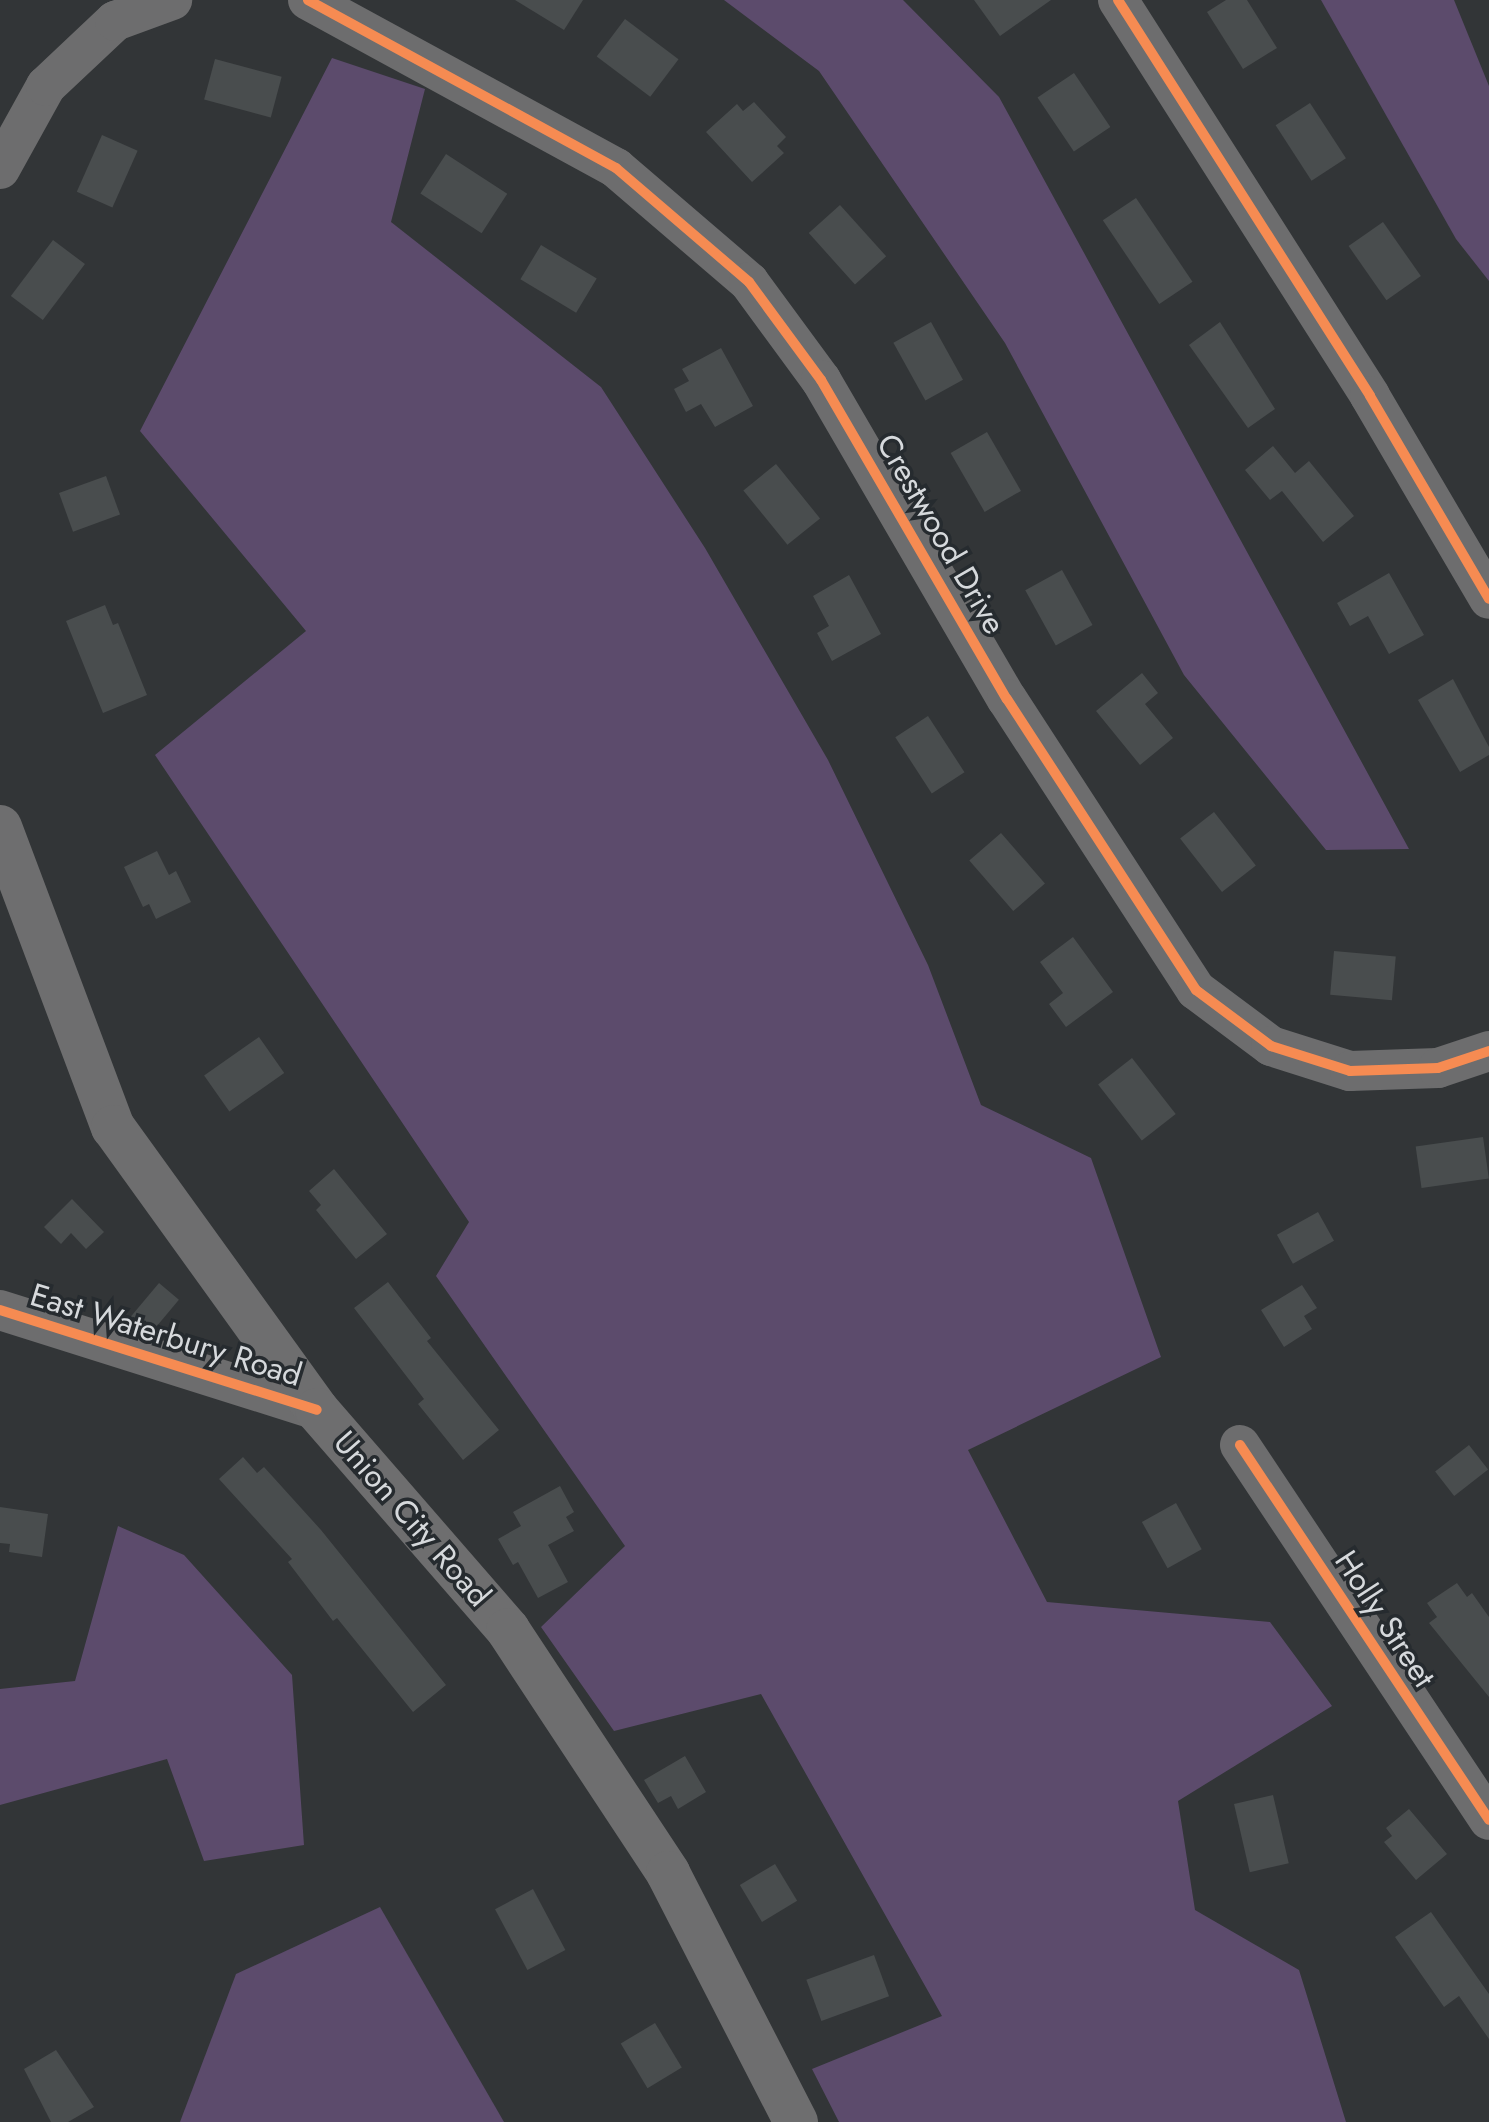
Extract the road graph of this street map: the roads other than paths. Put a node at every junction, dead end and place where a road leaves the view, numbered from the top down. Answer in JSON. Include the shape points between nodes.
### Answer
{"nodes":[{"id":1,"x":172,"y":0,"type":"edge"},
{"id":2,"x":308,"y":0,"type":"edge"},
{"id":3,"x":1118,"y":0,"type":"edge"},
{"id":4,"x":0,"y":169,"type":"edge"},
{"id":5,"x":1489,"y":599,"type":"edge"},
{"id":6,"x":0,"y":827,"type":"edge"},
{"id":7,"x":1489,"y":1051,"type":"edge"},
{"id":8,"x":0,"y":1310,"type":"edge"},
{"id":9,"x":317,"y":1410,"type":"junction"},
{"id":10,"x":1240,"y":1445,"type":"dead end"},
{"id":11,"x":1489,"y":1820,"type":"edge"},
{"id":12,"x":796,"y":2122,"type":"edge"}],
"edges":[{"from":1,"to":4,"type":"street","via":[[115,21],[46,86]]},
{"from":2,"to":7,"type":"street","name":"Crestwood Drive","via":[[616,168],[749,282],[821,380],[1007,699],[1196,990],[1271,1046],[1350,1071],[1438,1068]]},
{"from":3,"to":5,"type":"street","via":[[1370,396]]},
{"from":6,"to":9,"type":"main road","name":"Union City Road","via":[[113,1127]]},
{"from":8,"to":9,"type":"street","name":"East Waterbury Road"},
{"from":9,"to":12,"type":"main road","name":"Union City Road","via":[[508,1630],[668,1873]]},
{"from":10,"to":11,"type":"street","name":"Holly Street"}]}
